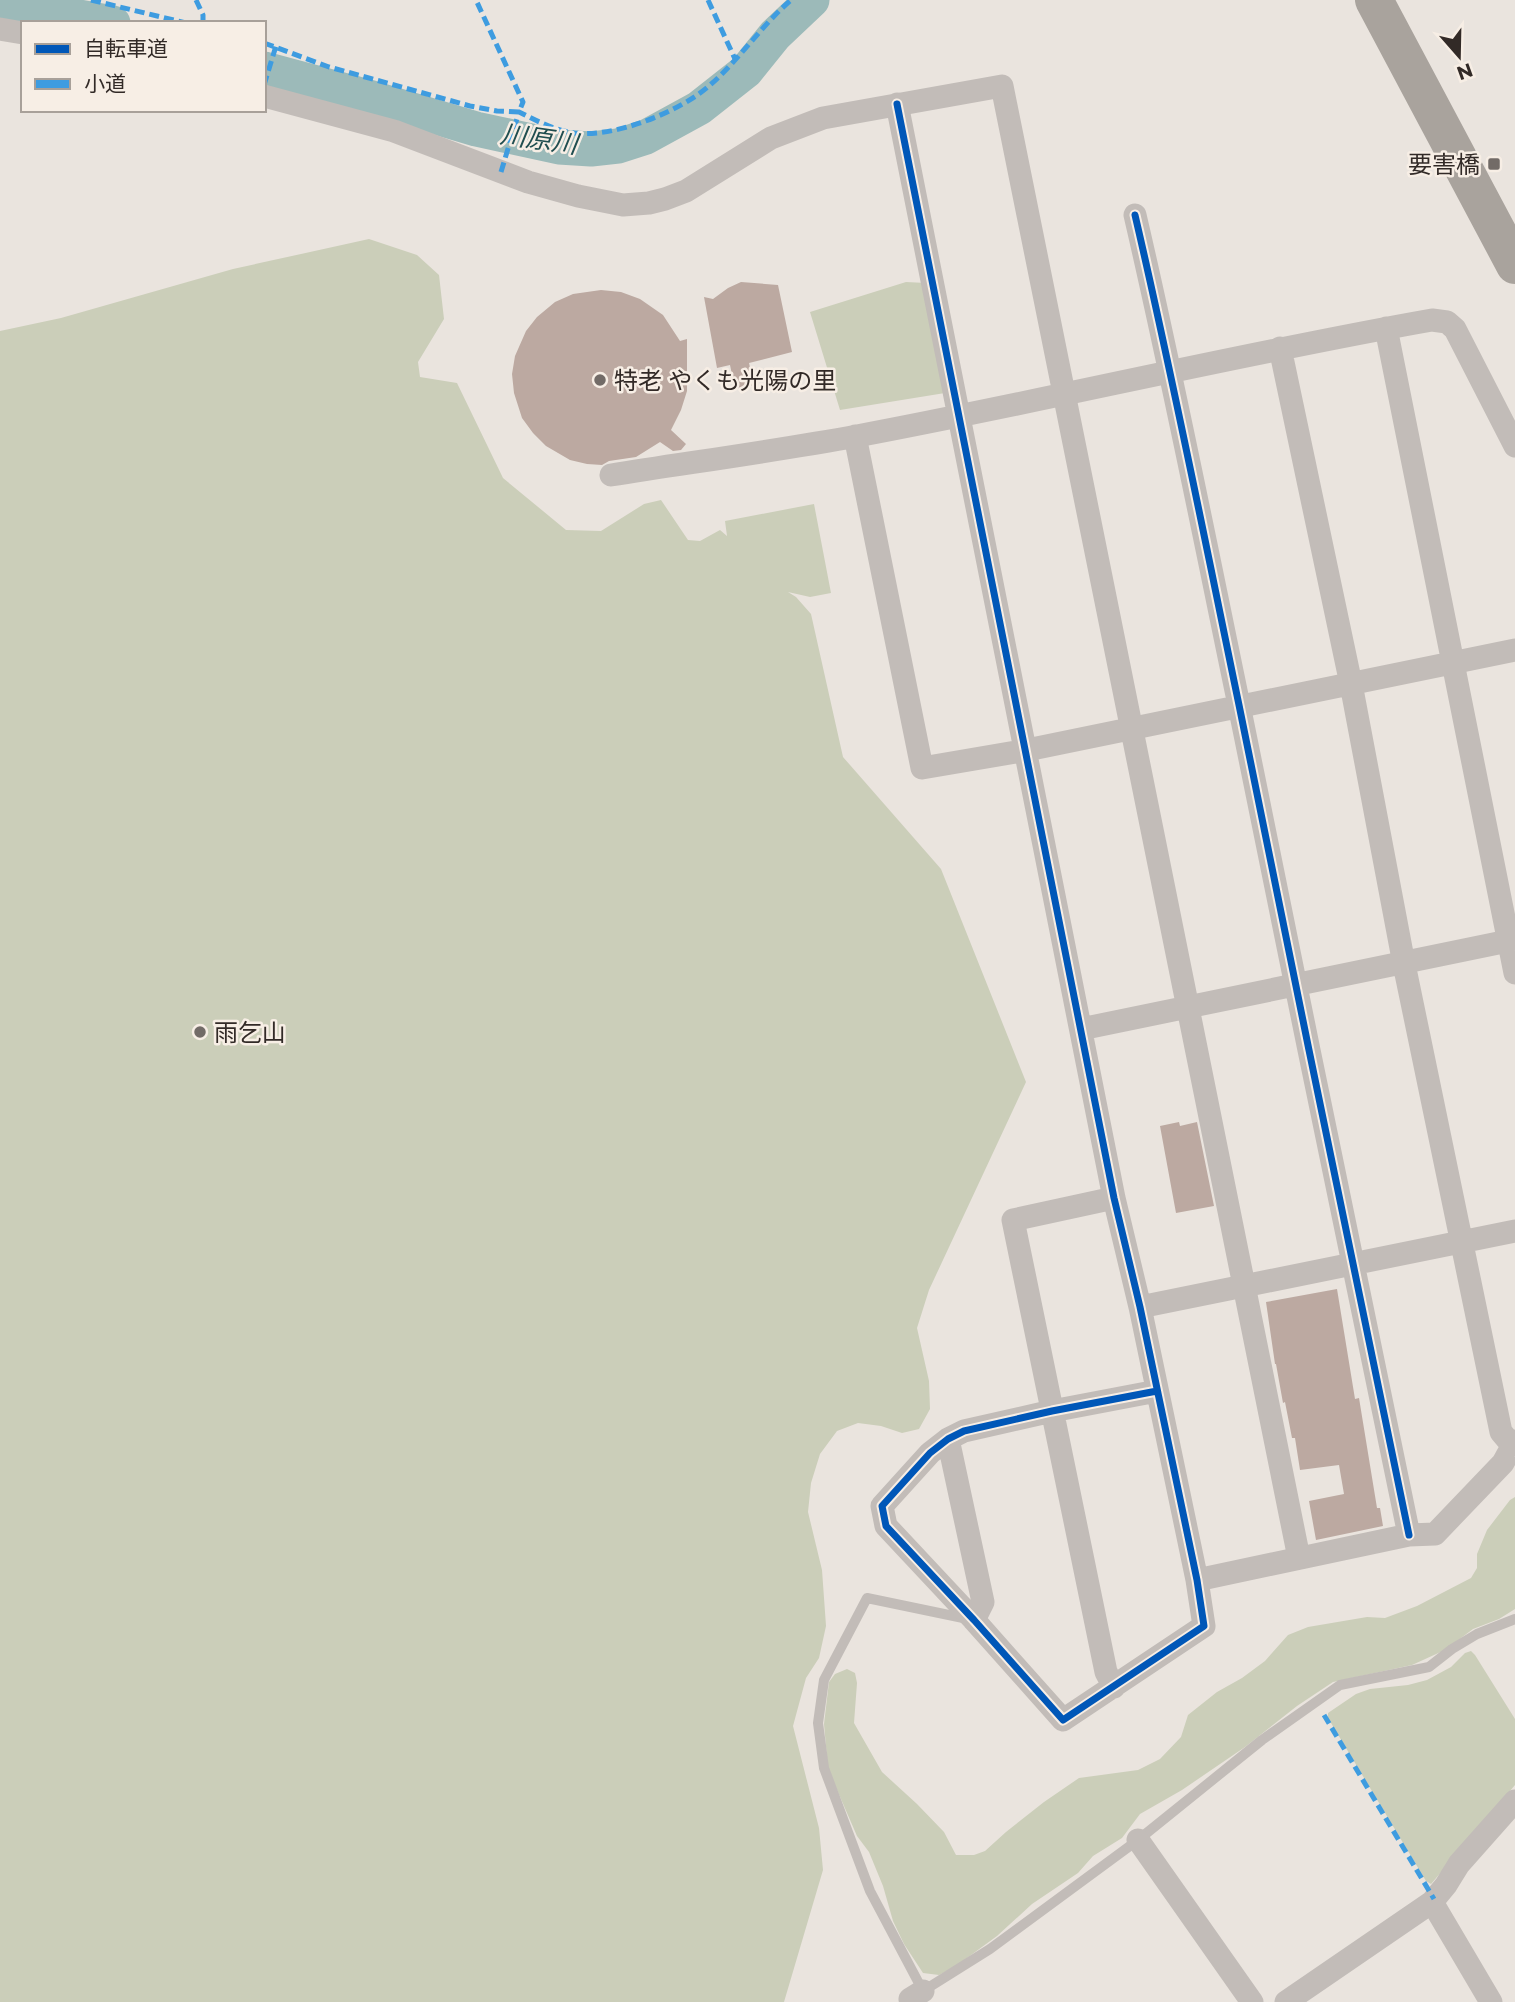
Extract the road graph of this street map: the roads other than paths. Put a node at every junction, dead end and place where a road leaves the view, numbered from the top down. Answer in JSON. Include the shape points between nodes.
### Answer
{"nodes":[{"id":1,"x":1374,"y":0,"type":"edge"},
{"id":2,"x":0,"y":29,"type":"edge"},
{"id":3,"x":21,"y":33,"type":"edge"},
{"id":4,"x":266,"y":97,"type":"edge"},
{"id":5,"x":897,"y":104,"type":"junction"},
{"id":6,"x":1135,"y":215,"type":"dead end"},
{"id":7,"x":1515,"y":265,"type":"edge"},
{"id":8,"x":1386,"y":328,"type":"junction"},
{"id":9,"x":1280,"y":348,"type":"junction"},
{"id":10,"x":1171,"y":371,"type":"junction"},
{"id":11,"x":1063,"y":395,"type":"junction"},
{"id":12,"x":959,"y":415,"type":"junction"},
{"id":13,"x":855,"y":436,"type":"junction"},
{"id":14,"x":1515,"y":446,"type":"edge"},
{"id":15,"x":611,"y":475,"type":"dead end"},
{"id":16,"x":1515,"y":650,"type":"edge"},
{"id":17,"x":1453,"y":664,"type":"junction"},
{"id":18,"x":1351,"y":684,"type":"junction"},
{"id":19,"x":1239,"y":706,"type":"junction"},
{"id":20,"x":1132,"y":728,"type":"junction"},
{"id":21,"x":1027,"y":750,"type":"junction"},
{"id":22,"x":1508,"y":941,"type":"junction"},
{"id":23,"x":1404,"y":964,"type":"junction"},
{"id":24,"x":1515,"y":973,"type":"edge"},
{"id":25,"x":1297,"y":985,"type":"junction"},
{"id":26,"x":1188,"y":1008,"type":"junction"},
{"id":27,"x":1082,"y":1029,"type":"junction"},
{"id":28,"x":1114,"y":1198,"type":"junction"},
{"id":29,"x":1515,"y":1231,"type":"edge"},
{"id":30,"x":1461,"y":1242,"type":"junction"},
{"id":31,"x":1352,"y":1264,"type":"junction"},
{"id":32,"x":1244,"y":1286,"type":"junction"},
{"id":33,"x":1140,"y":1307,"type":"junction"},
{"id":34,"x":1157,"y":1391,"type":"junction"},
{"id":35,"x":1052,"y":1411,"type":"junction"},
{"id":36,"x":948,"y":1438,"type":"junction"},
{"id":37,"x":1514,"y":1443,"type":"edge"},
{"id":38,"x":1409,"y":1535,"type":"junction"},
{"id":39,"x":1299,"y":1558,"type":"junction"},
{"id":40,"x":1197,"y":1580,"type":"junction"},
{"id":41,"x":1515,"y":1619,"type":"edge"},
{"id":42,"x":974,"y":1620,"type":"junction"},
{"id":43,"x":1114,"y":1687,"type":"junction"},
{"id":44,"x":1515,"y":1801,"type":"edge"},
{"id":45,"x":1138,"y":1840,"type":"junction"},
{"id":46,"x":1432,"y":1902,"type":"junction"},
{"id":47,"x":913,"y":1998,"type":"edge"},
{"id":48,"x":1252,"y":2002,"type":"edge"},
{"id":49,"x":1286,"y":2002,"type":"edge"},
{"id":50,"x":1491,"y":2002,"type":"edge"}],
"edges":[{"from":1,"to":7,"type":"highway"},
{"from":2,"to":3,"type":"street"},
{"from":4,"to":5,"type":"street","via":[[394,131],[528,182],[624,205],[649,203],[686,191],[771,138],[823,118]]},
{"from":5,"to":11,"type":"street","via":[[1002,86]]},
{"from":5,"to":12,"type":"street"},
{"from":6,"to":10,"type":"street"},
{"from":8,"to":9,"type":"street"},
{"from":8,"to":14,"type":"street","via":[[1432,320],[1447,322],[1455,329]]},
{"from":8,"to":17,"type":"street"},
{"from":9,"to":10,"type":"street"},
{"from":9,"to":18,"type":"street"},
{"from":10,"to":11,"type":"street"},
{"from":10,"to":19,"type":"street"},
{"from":11,"to":12,"type":"street"},
{"from":11,"to":20,"type":"street"},
{"from":12,"to":13,"type":"street"},
{"from":12,"to":21,"type":"street"},
{"from":13,"to":15,"type":"street"},
{"from":13,"to":21,"type":"street","via":[[922,768]]},
{"from":16,"to":17,"type":"street"},
{"from":17,"to":18,"type":"street"},
{"from":17,"to":22,"type":"street"},
{"from":18,"to":19,"type":"street"},
{"from":18,"to":23,"type":"street"},
{"from":19,"to":20,"type":"street"},
{"from":19,"to":25,"type":"street"},
{"from":20,"to":21,"type":"street"},
{"from":20,"to":26,"type":"street"},
{"from":21,"to":27,"type":"street"},
{"from":22,"to":23,"type":"street"},
{"from":22,"to":24,"type":"street"},
{"from":23,"to":25,"type":"street"},
{"from":23,"to":30,"type":"street"},
{"from":25,"to":26,"type":"street"},
{"from":25,"to":31,"type":"street"},
{"from":26,"to":27,"type":"street"},
{"from":26,"to":32,"type":"street"},
{"from":27,"to":28,"type":"street"},
{"from":28,"to":33,"type":"street"},
{"from":28,"to":35,"type":"street","via":[[1013,1220]]},
{"from":29,"to":30,"type":"street"},
{"from":30,"to":31,"type":"street"},
{"from":30,"to":37,"type":"street","via":[[1501,1432]]},
{"from":31,"to":32,"type":"street"},
{"from":31,"to":38,"type":"street"},
{"from":32,"to":33,"type":"street"},
{"from":32,"to":39,"type":"street"},
{"from":33,"to":34,"type":"street"},
{"from":34,"to":35,"type":"street"},
{"from":34,"to":40,"type":"street"},
{"from":35,"to":36,"type":"street"},
{"from":35,"to":43,"type":"street","via":[[1106,1672]]},
{"from":36,"to":42,"type":"street","via":[[983,1602]]},
{"from":36,"to":42,"type":"street","via":[[882,1506],[886,1526]]},
{"from":37,"to":38,"type":"street","via":[[1503,1463],[1435,1534]]},
{"from":38,"to":39,"type":"street"},
{"from":39,"to":40,"type":"street"},
{"from":40,"to":43,"type":"street","via":[[1203,1626]]},
{"from":41,"to":45,"type":"lane","via":[[1477,1634],[1429,1667],[1340,1685],[1262,1740]]},
{"from":42,"to":43,"type":"street","via":[[1063,1720]]},
{"from":42,"to":47,"type":"lane","via":[[867,1598],[822,1691],[818,1723],[824,1768]]},
{"from":44,"to":46,"type":"street"},
{"from":45,"to":47,"type":"lane","via":[[990,1949]]},
{"from":45,"to":48,"type":"street"},
{"from":46,"to":49,"type":"street"},
{"from":46,"to":50,"type":"street"}]}
